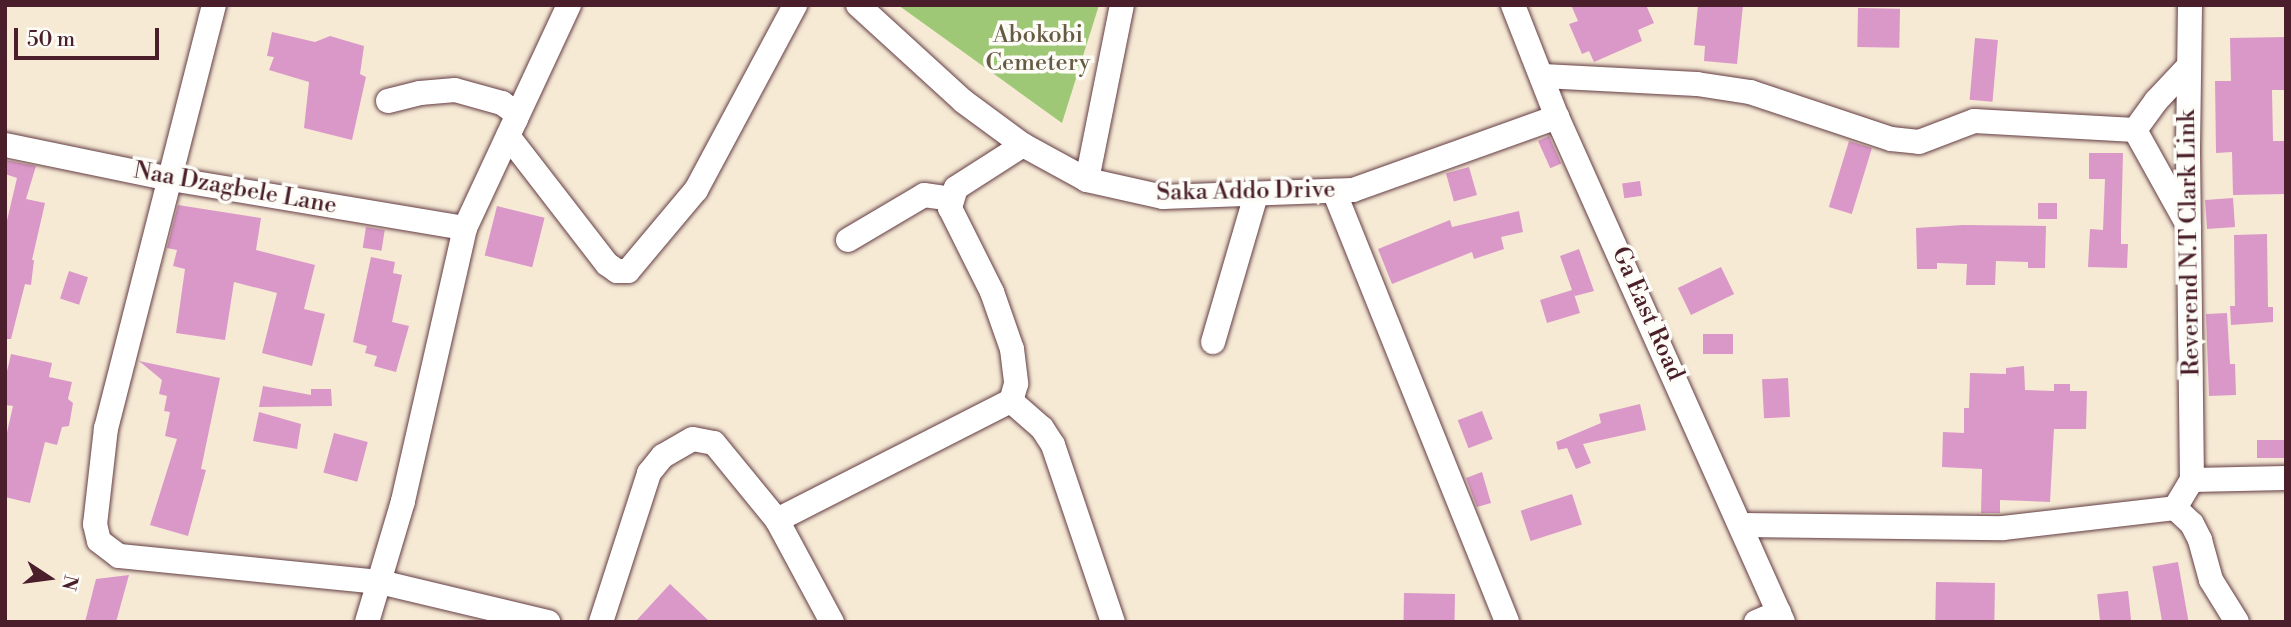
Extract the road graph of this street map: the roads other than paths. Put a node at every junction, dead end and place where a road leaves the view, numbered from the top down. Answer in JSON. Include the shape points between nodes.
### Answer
{"nodes":[{"id":1,"x":214,"y":5,"type":"edge"},
{"id":2,"x":569,"y":5,"type":"edge"},
{"id":3,"x":795,"y":5,"type":"edge"},
{"id":4,"x":858,"y":5,"type":"edge"},
{"id":5,"x":1122,"y":5,"type":"edge"},
{"id":6,"x":1513,"y":5,"type":"edge"},
{"id":7,"x":2190,"y":5,"type":"edge"},
{"id":8,"x":2189,"y":66,"type":"junction"},
{"id":9,"x":1543,"y":76,"type":"junction"},
{"id":10,"x":388,"y":101,"type":"dead end"},
{"id":11,"x":1557,"y":117,"type":"junction"},
{"id":12,"x":512,"y":128,"type":"junction"},
{"id":13,"x":2135,"y":130,"type":"junction"},
{"id":14,"x":5,"y":145,"type":"edge"},
{"id":15,"x":1023,"y":145,"type":"junction"},
{"id":16,"x":171,"y":179,"type":"junction"},
{"id":17,"x":1087,"y":180,"type":"junction"},
{"id":18,"x":1334,"y":191,"type":"junction"},
{"id":19,"x":1256,"y":195,"type":"junction"},
{"id":20,"x":952,"y":199,"type":"junction"},
{"id":21,"x":465,"y":228,"type":"junction"},
{"id":22,"x":2191,"y":232,"type":"junction"},
{"id":23,"x":848,"y":240,"type":"dead end"},
{"id":24,"x":1213,"y":342,"type":"dead end"},
{"id":25,"x":1011,"y":401,"type":"junction"},
{"id":26,"x":2286,"y":478,"type":"edge"},
{"id":27,"x":2192,"y":480,"type":"junction"},
{"id":28,"x":2175,"y":508,"type":"junction"},
{"id":29,"x":776,"y":520,"type":"junction"},
{"id":30,"x":1742,"y":525,"type":"junction"},
{"id":31,"x":380,"y":582,"type":"junction"},
{"id":32,"x":1781,"y":617,"type":"edge"},
{"id":33,"x":539,"y":620,"type":"edge"},
{"id":34,"x":1118,"y":621,"type":"edge"},
{"id":35,"x":367,"y":622,"type":"edge"},
{"id":36,"x":601,"y":622,"type":"edge"},
{"id":37,"x":832,"y":622,"type":"edge"},
{"id":38,"x":1507,"y":622,"type":"edge"},
{"id":39,"x":1756,"y":622,"type":"edge"},
{"id":40,"x":2238,"y":622,"type":"edge"}],
"edges":[{"from":1,"to":16,"type":"street"},
{"from":2,"to":12,"type":"street"},
{"from":3,"to":12,"type":"street","via":[[696,190],[628,271],[607,264]]},
{"from":4,"to":15,"type":"street","name":"Saka Addo Drive","via":[[963,101]]},
{"from":5,"to":17,"type":"street"},
{"from":6,"to":9,"type":"street","name":"Ga East Road"},
{"from":7,"to":8,"type":"street","name":"Reverend N.T Clark Link"},
{"from":8,"to":13,"type":"street"},
{"from":8,"to":22,"type":"street","name":"Reverend N.T Clark Link"},
{"from":9,"to":11,"type":"street","name":"Ga East Road"},
{"from":9,"to":13,"type":"street","via":[[1697,84],[1750,92],[1891,139],[1919,142],[1973,121]]},
{"from":10,"to":12,"type":"street","via":[[455,90],[502,103],[513,111]]},
{"from":11,"to":18,"type":"street","name":"Saka Addo Drive","via":[[1353,190]]},
{"from":11,"to":30,"type":"street","name":"Ga East Road"},
{"from":12,"to":21,"type":"street"},
{"from":13,"to":22,"type":"street"},
{"from":14,"to":16,"type":"street","name":"Naa Dzagbele Lane"},
{"from":15,"to":17,"type":"street","name":"Saka Addo Drive"},
{"from":15,"to":20,"type":"street","via":[[956,188]]},
{"from":16,"to":21,"type":"street","name":"Naa Dzagbele Lane"},
{"from":16,"to":31,"type":"street","via":[[106,428],[95,524],[99,541],[119,556]]},
{"from":17,"to":19,"type":"street","name":"Saka Addo Drive","via":[[1163,197]]},
{"from":18,"to":19,"type":"street","name":"Saka Addo Drive"},
{"from":18,"to":38,"type":"street"},
{"from":19,"to":24,"type":"street"},
{"from":20,"to":23,"type":"street","via":[[924,195]]},
{"from":20,"to":25,"type":"street","via":[[950,208],[992,292],[1012,349],[1016,384]]},
{"from":21,"to":31,"type":"street"},
{"from":22,"to":27,"type":"street","name":"Reverend N.T Clark Link"},
{"from":25,"to":29,"type":"street"},
{"from":25,"to":34,"type":"street","via":[[1042,428],[1053,445]]},
{"from":26,"to":27,"type":"street"},
{"from":27,"to":28,"type":"street"},
{"from":28,"to":30,"type":"street","via":[[2003,528]]},
{"from":28,"to":40,"type":"street","via":[[2192,524],[2211,580]]},
{"from":29,"to":36,"type":"street","via":[[715,443],[693,439],[663,456],[649,473]]},
{"from":29,"to":37,"type":"street"},
{"from":30,"to":32,"type":"street","name":"Ga East Road"},
{"from":31,"to":33,"type":"street"},
{"from":31,"to":35,"type":"street"},
{"from":32,"to":39,"type":"street"}]}
